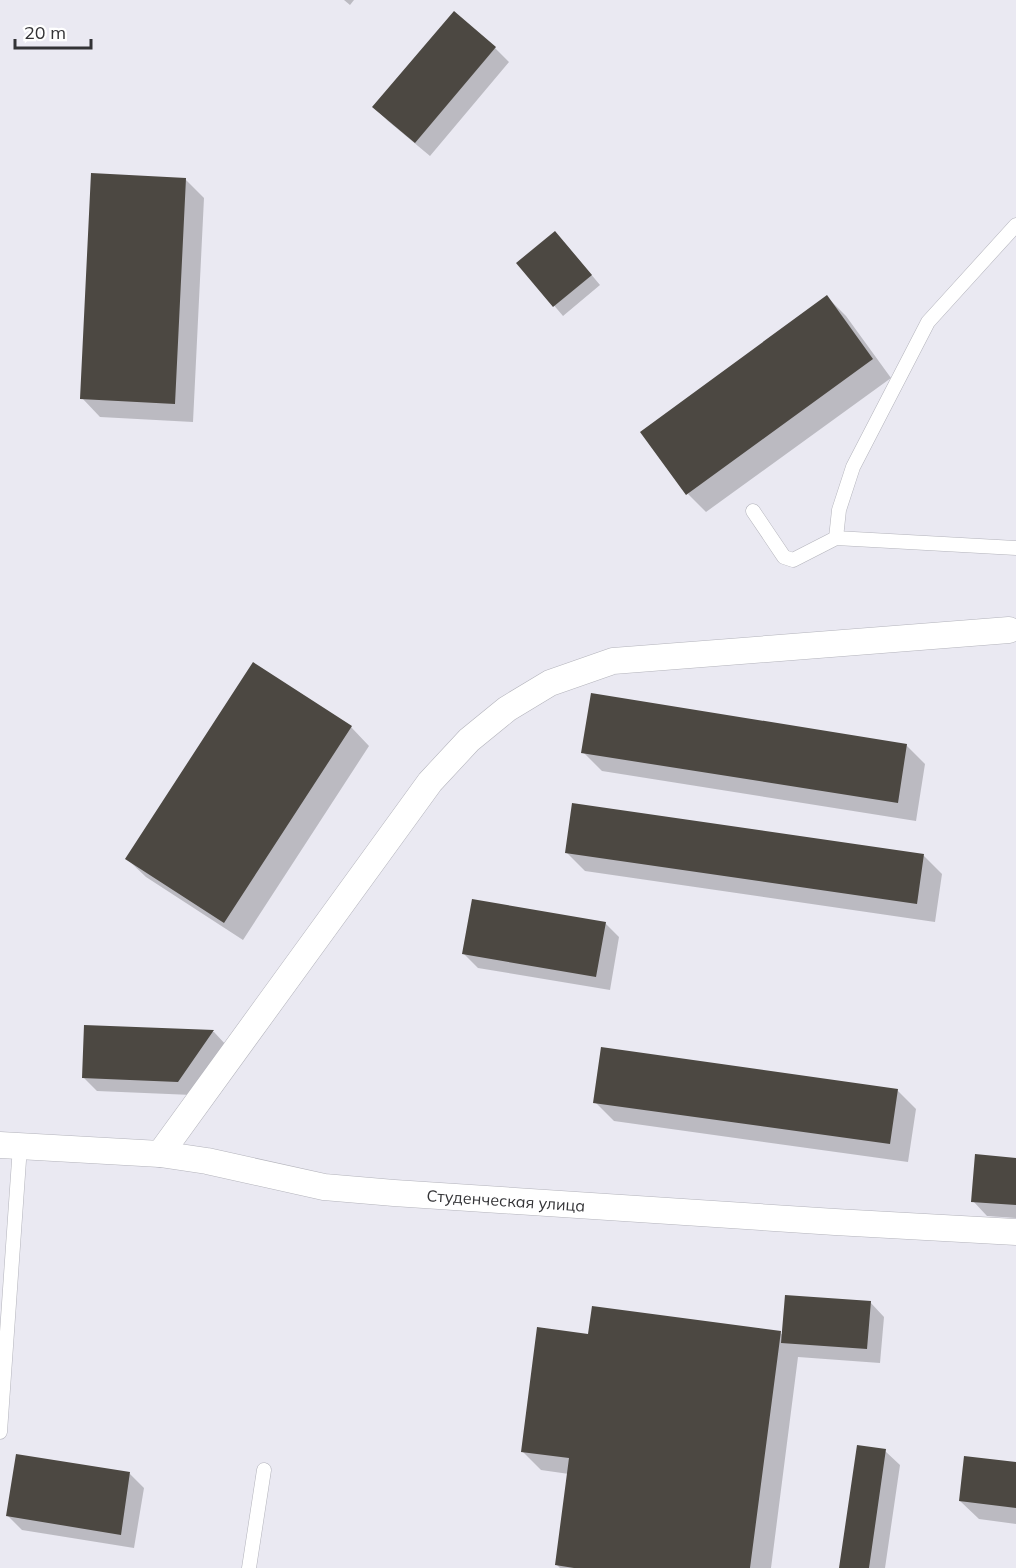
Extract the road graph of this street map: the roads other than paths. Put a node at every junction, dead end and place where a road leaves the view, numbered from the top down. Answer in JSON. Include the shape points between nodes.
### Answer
{"nodes":[{"id":1,"x":1016,"y":225,"type":"edge"},
{"id":2,"x":753,"y":511,"type":"dead end"},
{"id":3,"x":836,"y":538,"type":"junction"},
{"id":4,"x":1016,"y":548,"type":"edge"},
{"id":5,"x":1013,"y":629,"type":"edge"},
{"id":6,"x":10,"y":1146,"type":"edge"},
{"id":7,"x":160,"y":1154,"type":"junction"},
{"id":8,"x":1016,"y":1232,"type":"edge"},
{"id":9,"x":0,"y":1432,"type":"edge"},
{"id":10,"x":264,"y":1470,"type":"dead end"},
{"id":11,"x":249,"y":1568,"type":"edge"}],
"edges":[{"from":1,"to":3,"type":"lane","via":[[928,322],[853,467],[839,510]]},
{"from":2,"to":3,"type":"lane","via":[[784,557],[793,560]]},
{"from":3,"to":4,"type":"lane"},
{"from":5,"to":7,"type":"street","via":[[613,661],[550,683],[507,709],[469,740],[430,782]]},
{"from":6,"to":7,"type":"street","name":"Студенческая улица"},
{"from":6,"to":9,"type":"lane"},
{"from":7,"to":8,"type":"street","name":"Студенческая улица","via":[[324,1187]]},
{"from":10,"to":11,"type":"lane"}]}
